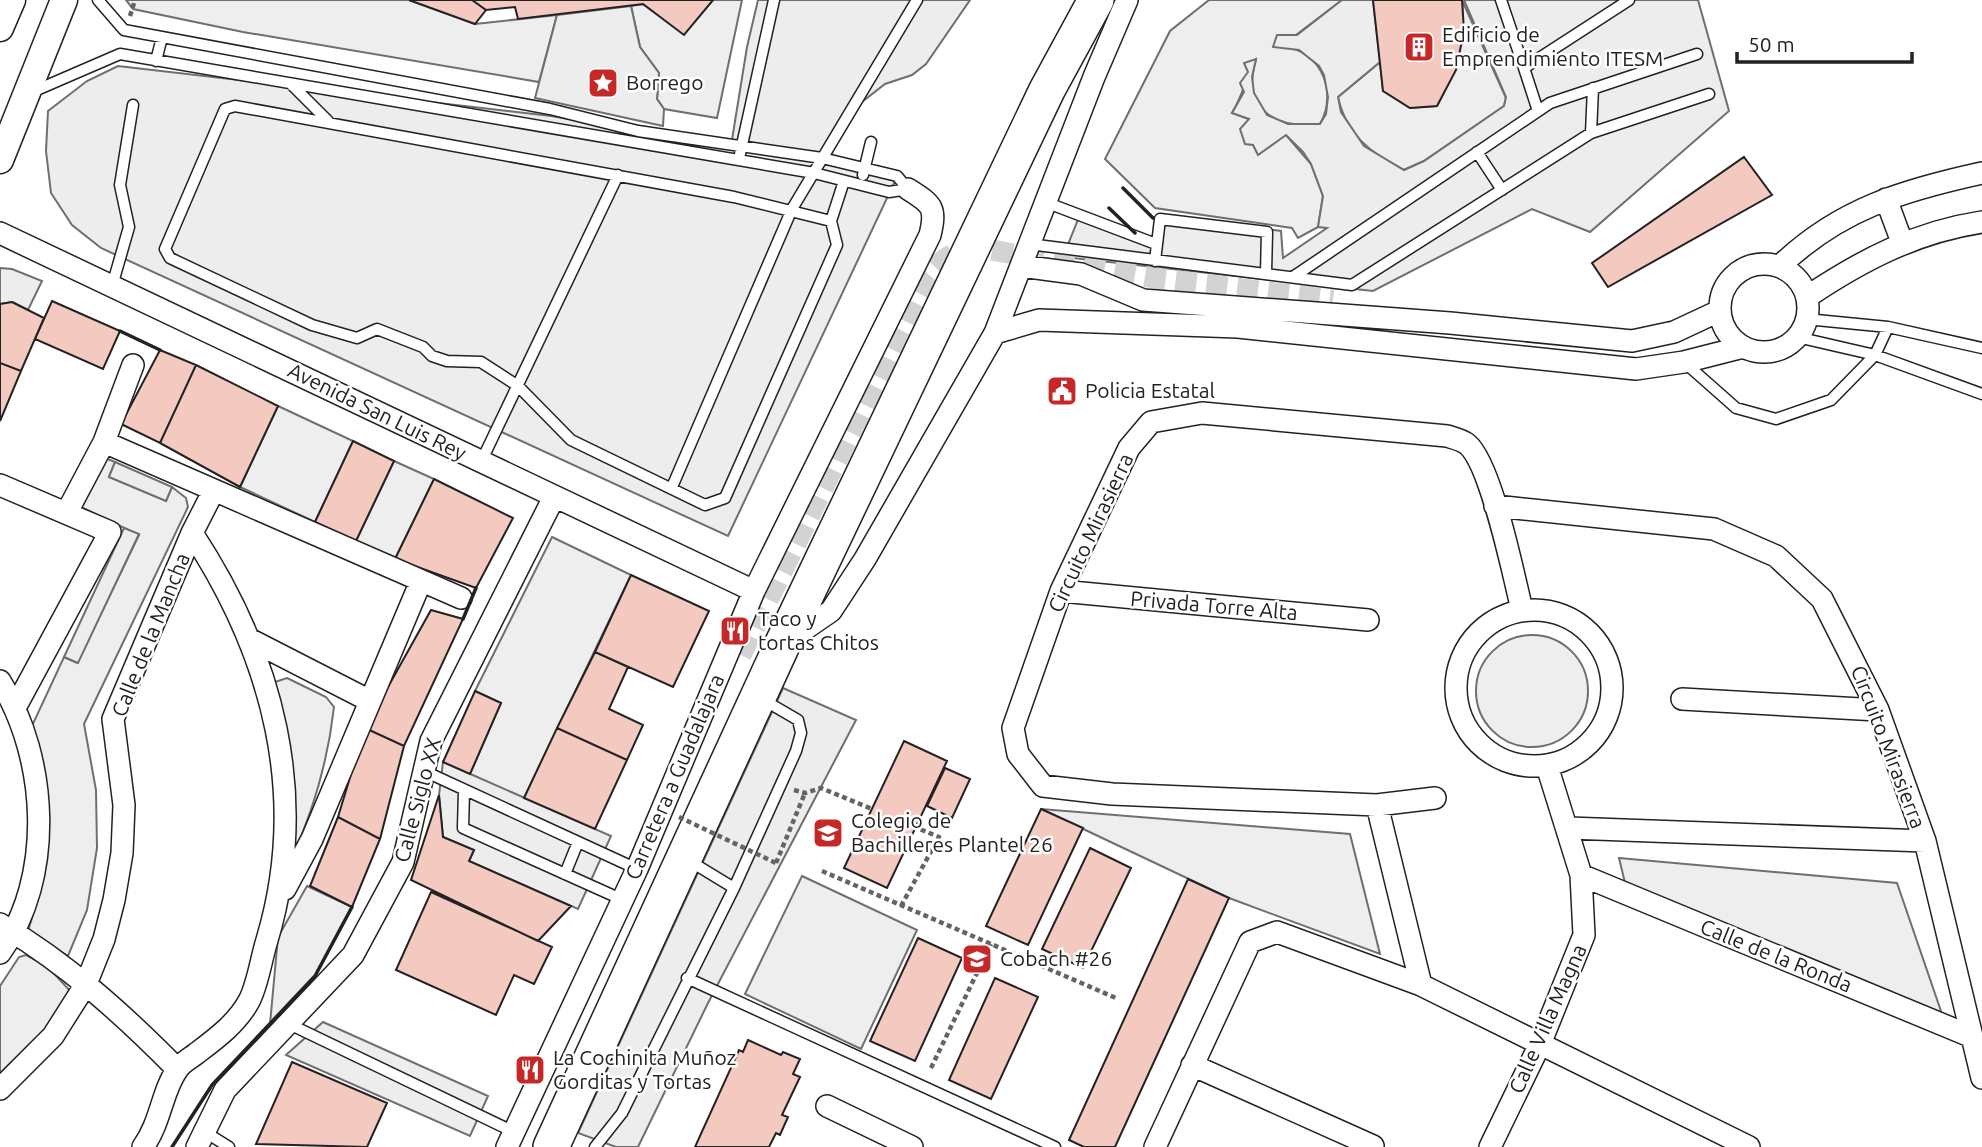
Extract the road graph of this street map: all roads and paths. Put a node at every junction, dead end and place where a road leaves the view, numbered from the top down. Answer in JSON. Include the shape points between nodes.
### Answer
{"nodes":[{"id":1,"x":12,"y":0,"type":"edge"},
{"id":2,"x":64,"y":0,"type":"edge"},
{"id":3,"x":98,"y":0,"type":"edge"},
{"id":4,"x":774,"y":0,"type":"edge"},
{"id":5,"x":917,"y":0,"type":"edge"},
{"id":6,"x":1096,"y":0,"type":"edge"},
{"id":7,"x":1127,"y":0,"type":"edge"},
{"id":8,"x":1501,"y":0,"type":"edge"},
{"id":9,"x":1629,"y":0,"type":"edge"},
{"id":10,"x":0,"y":28,"type":"edge"},
{"id":11,"x":162,"y":37,"type":"junction"},
{"id":12,"x":1697,"y":54,"type":"dead end"},
{"id":13,"x":156,"y":61,"type":"junction"},
{"id":14,"x":1524,"y":68,"type":"junction"},
{"id":15,"x":291,"y":84,"type":"junction"},
{"id":16,"x":1593,"y":88,"type":"junction"},
{"id":17,"x":1709,"y":94,"type":"dead end"},
{"id":18,"x":26,"y":95,"type":"junction"},
{"id":19,"x":133,"y":105,"type":"dead end"},
{"id":20,"x":1538,"y":111,"type":"junction"},
{"id":21,"x":328,"y":121,"type":"junction"},
{"id":22,"x":1591,"y":134,"type":"junction"},
{"id":23,"x":871,"y":142,"type":"dead end"},
{"id":24,"x":741,"y":148,"type":"junction"},
{"id":25,"x":1477,"y":152,"type":"junction"},
{"id":26,"x":822,"y":158,"type":"junction"},
{"id":27,"x":0,"y":160,"type":"edge"},
{"id":28,"x":738,"y":160,"type":"junction"},
{"id":29,"x":865,"y":169,"type":"junction"},
{"id":30,"x":814,"y":173,"type":"junction"},
{"id":31,"x":1982,"y":173,"type":"edge"},
{"id":32,"x":618,"y":175,"type":"junction"},
{"id":33,"x":844,"y":181,"type":"junction"},
{"id":34,"x":861,"y":184,"type":"junction"},
{"id":35,"x":908,"y":189,"type":"junction"},
{"id":36,"x":1502,"y":190,"type":"junction"},
{"id":37,"x":1886,"y":200,"type":"junction"},
{"id":38,"x":1045,"y":202,"type":"junction"},
{"id":39,"x":792,"y":209,"type":"junction"},
{"id":40,"x":831,"y":221,"type":"junction"},
{"id":41,"x":1982,"y":222,"type":"edge"},
{"id":42,"x":0,"y":233,"type":"edge"},
{"id":43,"x":1902,"y":242,"type":"junction"},
{"id":44,"x":1029,"y":244,"type":"junction"},
{"id":45,"x":1156,"y":244,"type":"junction"},
{"id":46,"x":1155,"y":261,"type":"junction"},
{"id":47,"x":1021,"y":265,"type":"junction"},
{"id":48,"x":1780,"y":266,"type":"junction"},
{"id":49,"x":1266,"y":273,"type":"junction"},
{"id":50,"x":1293,"y":276,"type":"junction"},
{"id":51,"x":112,"y":286,"type":"junction"},
{"id":52,"x":1807,"y":297,"type":"junction"},
{"id":53,"x":1333,"y":300,"type":"tunnel mouth"},
{"id":54,"x":1719,"y":311,"type":"junction"},
{"id":55,"x":1450,"y":323,"type":"junction"},
{"id":56,"x":1888,"y":327,"type":"junction"},
{"id":57,"x":1802,"y":328,"type":"junction"},
{"id":58,"x":995,"y":333,"type":"junction"},
{"id":59,"x":1632,"y":341,"type":"junction"},
{"id":60,"x":1743,"y":347,"type":"junction"},
{"id":61,"x":1982,"y":348,"type":"edge"},
{"id":62,"x":1875,"y":355,"type":"junction"},
{"id":63,"x":1684,"y":362,"type":"junction"},
{"id":64,"x":132,"y":365,"type":"dead end"},
{"id":65,"x":1636,"y":369,"type":"junction"},
{"id":66,"x":518,"y":386,"type":"junction"},
{"id":67,"x":1982,"y":394,"type":"edge"},
{"id":68,"x":104,"y":442,"type":"junction"},
{"id":69,"x":481,"y":462,"type":"junction"},
{"id":70,"x":0,"y":485,"type":"edge"},
{"id":71,"x":672,"y":487,"type":"junction"},
{"id":72,"x":214,"y":490,"type":"junction"},
{"id":73,"x":554,"y":497,"type":"junction"},
{"id":74,"x":1495,"y":506,"type":"junction"},
{"id":75,"x":67,"y":512,"type":"junction"},
{"id":76,"x":192,"y":533,"type":"junction"},
{"id":77,"x":421,"y":581,"type":"junction"},
{"id":78,"x":754,"y":591,"type":"junction"},
{"id":79,"x":1061,"y":591,"type":"junction"},
{"id":80,"x":461,"y":598,"type":"dead end"},
{"id":81,"x":1522,"y":610,"type":"junction"},
{"id":82,"x":1368,"y":620,"type":"dead end"},
{"id":83,"x":251,"y":640,"type":"junction"},
{"id":84,"x":782,"y":646,"type":"junction"},
{"id":85,"x":741,"y":655,"type":"tunnel mouth"},
{"id":86,"x":0,"y":681,"type":"edge"},
{"id":87,"x":758,"y":697,"type":"junction"},
{"id":88,"x":1682,"y":699,"type":"dead end"},
{"id":89,"x":370,"y":701,"type":"junction"},
{"id":90,"x":706,"y":705,"type":"junction"},
{"id":91,"x":16,"y":706,"type":"junction"},
{"id":92,"x":1878,"y":710,"type":"junction"},
{"id":93,"x":1547,"y":766,"type":"junction"},
{"id":94,"x":424,"y":771,"type":"junction"},
{"id":95,"x":780,"y":785,"type":"junction"},
{"id":96,"x":464,"y":791,"type":"junction"},
{"id":97,"x":805,"y":793,"type":"junction"},
{"id":98,"x":1435,"y":799,"type":"dead end"},
{"id":99,"x":1377,"y":804,"type":"junction"},
{"id":100,"x":872,"y":809,"type":"dead end"},
{"id":101,"x":679,"y":817,"type":"dead end"},
{"id":102,"x":917,"y":828,"type":"dead end"},
{"id":103,"x":1569,"y":828,"type":"junction"},
{"id":104,"x":1924,"y":841,"type":"junction"},
{"id":105,"x":578,"y":842,"type":"junction"},
{"id":106,"x":684,"y":858,"type":"junction"},
{"id":107,"x":637,"y":869,"type":"junction"},
{"id":108,"x":822,"y":871,"type":"dead end"},
{"id":109,"x":565,"y":874,"type":"junction"},
{"id":110,"x":1581,"y":876,"type":"junction"},
{"id":111,"x":734,"y":888,"type":"junction"},
{"id":112,"x":279,"y":900,"type":"junction"},
{"id":113,"x":623,"y":900,"type":"junction"},
{"id":114,"x":901,"y":906,"type":"junction"},
{"id":115,"x":7,"y":928,"type":"edge"},
{"id":116,"x":991,"y":944,"type":"junction"},
{"id":117,"x":0,"y":953,"type":"edge"},
{"id":118,"x":687,"y":978,"type":"junction"},
{"id":119,"x":86,"y":984,"type":"junction"},
{"id":120,"x":1422,"y":985,"type":"junction"},
{"id":121,"x":1116,"y":998,"type":"dead end"},
{"id":122,"x":287,"y":1023,"type":"junction"},
{"id":123,"x":1970,"y":1037,"type":"junction"},
{"id":124,"x":1540,"y":1044,"type":"junction"},
{"id":125,"x":1192,"y":1065,"type":"junction"},
{"id":126,"x":931,"y":1068,"type":"dead end"},
{"id":127,"x":177,"y":1069,"type":"junction"},
{"id":128,"x":1982,"y":1078,"type":"edge"},
{"id":129,"x":0,"y":1089,"type":"edge"},
{"id":130,"x":827,"y":1106,"type":"dead end"},
{"id":131,"x":511,"y":1139,"type":"edge"},
{"id":132,"x":201,"y":1140,"type":"edge"},
{"id":133,"x":1373,"y":1146,"type":"edge"},
{"id":134,"x":143,"y":1147,"type":"edge"},
{"id":135,"x":229,"y":1147,"type":"edge"},
{"id":136,"x":551,"y":1147,"type":"edge"},
{"id":137,"x":596,"y":1147,"type":"edge"},
{"id":138,"x":912,"y":1147,"type":"edge"},
{"id":139,"x":1055,"y":1147,"type":"edge"},
{"id":140,"x":1155,"y":1147,"type":"edge"},
{"id":141,"x":1490,"y":1147,"type":"edge"},
{"id":142,"x":1749,"y":1147,"type":"edge"}],
"edges":[{"from":1,"to":10,"type":"street"},
{"from":2,"to":18,"type":"street"},
{"from":3,"to":11,"type":"lane","via":[[124,30]]},
{"from":4,"to":24,"type":"lane"},
{"from":5,"to":26,"type":"lane"},
{"from":6,"to":84,"type":"highway","via":[[1047,90]]},
{"from":7,"to":38,"type":"street"},
{"from":8,"to":14,"type":"lane"},
{"from":9,"to":14,"type":"lane"},
{"from":11,"to":13,"type":"lane"},
{"from":11,"to":24,"type":"lane"},
{"from":12,"to":16,"type":"lane"},
{"from":13,"to":15,"type":"lane"},
{"from":13,"to":18,"type":"lane","via":[[120,54]]},
{"from":14,"to":20,"type":"lane"},
{"from":15,"to":21,"type":"lane"},
{"from":15,"to":28,"type":"lane"},
{"from":16,"to":20,"type":"lane"},
{"from":16,"to":22,"type":"lane"},
{"from":17,"to":22,"type":"lane"},
{"from":18,"to":27,"type":"street"},
{"from":19,"to":51,"type":"lane","via":[[120,185],[129,227]]},
{"from":20,"to":25,"type":"lane"},
{"from":21,"to":32,"type":"lane"},
{"from":21,"to":66,"type":"lane","via":[[235,106],[225,109],[165,249],[170,258],[312,325],[357,338],[377,329],[447,361],[481,362]]},
{"from":22,"to":36,"type":"lane"},
{"from":23,"to":29,"type":"lane"},
{"from":24,"to":26,"type":"lane"},
{"from":24,"to":28,"type":"lane"},
{"from":25,"to":36,"type":"lane"},
{"from":25,"to":50,"type":"lane"},
{"from":26,"to":29,"type":"lane"},
{"from":26,"to":30,"type":"lane"},
{"from":28,"to":30,"type":"lane"},
{"from":29,"to":34,"type":"lane"},
{"from":29,"to":35,"type":"lane","via":[[897,176]]},
{"from":30,"to":33,"type":"lane"},
{"from":30,"to":39,"type":"lane"},
{"from":31,"to":37,"type":"street"},
{"from":32,"to":39,"type":"lane"},
{"from":32,"to":66,"type":"lane"},
{"from":33,"to":34,"type":"lane"},
{"from":33,"to":40,"type":"lane"},
{"from":34,"to":35,"type":"lane","via":[[889,192]]},
{"from":35,"to":78,"type":"street","name":"Carretera a Guadalajara","via":[[930,203],[934,217],[930,235]]},
{"from":36,"to":50,"type":"lane","via":[[1352,285]]},
{"from":37,"to":43,"type":"street"},
{"from":37,"to":48,"type":"street","via":[[1834,222]]},
{"from":38,"to":44,"type":"street"},
{"from":38,"to":45,"type":"lane"},
{"from":39,"to":40,"type":"lane"},
{"from":39,"to":71,"type":"lane"},
{"from":40,"to":71,"type":"lane","via":[[837,245],[725,498],[705,505]]},
{"from":41,"to":43,"type":"street"},
{"from":42,"to":51,"type":"street","name":"Avenida San Luis Rey"},
{"from":43,"to":52,"type":"street","via":[[1855,265]]},
{"from":44,"to":46,"type":"lane"},
{"from":44,"to":47,"type":"street"},
{"from":45,"to":46,"type":"lane"},
{"from":45,"to":49,"type":"lane","via":[[1160,219],[1267,232]]},
{"from":46,"to":49,"type":"lane"},
{"from":47,"to":55,"type":"street","via":[[1081,274],[1143,300]]},
{"from":47,"to":58,"type":"street"},
{"from":48,"to":52,"type":"street","via":[[1802,284]]},
{"from":48,"to":54,"type":"street","via":[[1759,264],[1738,271],[1727,282]]},
{"from":49,"to":50,"type":"lane"},
{"from":51,"to":69,"type":"street","name":"Avenida San Luis Rey"},
{"from":52,"to":57,"type":"street"},
{"from":53,"to":55,"type":"street","via":[[1415,308]]},
{"from":54,"to":59,"type":"street","via":[[1674,332]]},
{"from":54,"to":60,"type":"street","via":[[1731,338]]},
{"from":55,"to":59,"type":"street"},
{"from":56,"to":57,"type":"lane"},
{"from":56,"to":61,"type":"lane"},
{"from":56,"to":62,"type":"lane"},
{"from":57,"to":60,"type":"street","via":[[1773,351]]},
{"from":57,"to":62,"type":"lane"},
{"from":58,"to":65,"type":"street","via":[[1039,320],[1238,327]]},
{"from":58,"to":84,"type":"street","via":[[831,611]]},
{"from":59,"to":65,"type":"street"},
{"from":60,"to":63,"type":"street"},
{"from":62,"to":63,"type":"lane","via":[[1831,400],[1776,419],[1736,408]]},
{"from":62,"to":67,"type":"lane"},
{"from":63,"to":65,"type":"street"},
{"from":64,"to":68,"type":"street"},
{"from":66,"to":69,"type":"lane"},
{"from":66,"to":71,"type":"lane","via":[[571,440]]},
{"from":68,"to":72,"type":"street"},
{"from":68,"to":75,"type":"street"},
{"from":69,"to":73,"type":"street","name":"Avenida San Luis Rey"},
{"from":70,"to":75,"type":"street"},
{"from":72,"to":76,"type":"street","name":"Calle de la Mancha"},
{"from":72,"to":77,"type":"street"},
{"from":73,"to":78,"type":"street","name":"Avenida San Luis Rey"},
{"from":73,"to":94,"type":"street","name":"Calle Siglo XX","via":[[431,741]]},
{"from":74,"to":79,"type":"street","name":"Circuito Mirasierra","via":[[1468,444],[1447,436],[1202,413],[1151,422],[1129,448]]},
{"from":74,"to":81,"type":"street"},
{"from":74,"to":92,"type":"street","name":"Circuito Mirasierra","via":[[1714,529],[1776,556],[1822,599]]},
{"from":75,"to":91,"type":"street","via":[[110,532]]},
{"from":76,"to":83,"type":"street","name":"Calle de la Mancha","via":[[228,591]]},
{"from":76,"to":119,"type":"street","name":"Calle de la Mancha","via":[[113,719],[124,805],[122,853],[111,914]]},
{"from":77,"to":80,"type":"street"},
{"from":77,"to":89,"type":"street","name":"Calle de la Mancha"},
{"from":78,"to":90,"type":"street","name":"Carretera a Guadalajara"},
{"from":79,"to":82,"type":"street","name":"Privada Torre Alta"},
{"from":79,"to":99,"type":"street","name":"Circuito Mirasierra","via":[[1013,727],[1018,754],[1043,786],[1112,794]]},
{"from":81,"to":93,"type":"street","via":[[1547,610],[1571,617],[1605,652],[1612,675],[1612,700],[1598,733],[1570,758]]},
{"from":81,"to":93,"type":"street","via":[[1496,619],[1475,636],[1460,659],[1457,707],[1471,735],[1494,756],[1519,765]]},
{"from":83,"to":89,"type":"street"},
{"from":83,"to":112,"type":"street","name":"Calle de la Mancha","via":[[268,690],[285,795]]},
{"from":84,"to":87,"type":"highway"},
{"from":85,"to":90,"type":"street"},
{"from":86,"to":91,"type":"street"},
{"from":87,"to":95,"type":"lane","via":[[797,720],[801,733]]},
{"from":87,"to":106,"type":"highway"},
{"from":88,"to":92,"type":"street"},
{"from":89,"to":112,"type":"street","name":"Calle de la Mancha","via":[[312,839]]},
{"from":90,"to":107,"type":"street","name":"Carretera a Guadalajara"},
{"from":91,"to":115,"type":"street","via":[[38,780],[37,857]]},
{"from":92,"to":104,"type":"street","name":"Circuito Mirasierra"},
{"from":93,"to":103,"type":"street","name":"Calle Villa Magna"},
{"from":94,"to":96,"type":"lane"},
{"from":94,"to":122,"type":"street","name":"Calle Siglo XX","via":[[403,862],[378,909],[352,955]]},
{"from":95,"to":97,"type":"path"},
{"from":95,"to":111,"type":"lane"},
{"from":96,"to":105,"type":"lane"},
{"from":96,"to":109,"type":"lane","via":[[463,828]]},
{"from":97,"to":100,"type":"path","via":[[821,788]]},
{"from":97,"to":101,"type":"path","bridge":true,"via":[[776,863]]},
{"from":98,"to":99,"type":"street","name":"Circuito Mirasierra"},
{"from":99,"to":120,"type":"street"},
{"from":102,"to":114,"type":"path","via":[[939,837]]},
{"from":103,"to":104,"type":"street"},
{"from":103,"to":110,"type":"street","name":"Calle Villa Magna"},
{"from":104,"to":123,"type":"street","name":"Circuito Mirasierra"},
{"from":105,"to":107,"type":"lane"},
{"from":105,"to":109,"type":"lane"},
{"from":106,"to":111,"type":"lane"},
{"from":106,"to":136,"type":"highway"},
{"from":107,"to":113,"type":"street","name":"Carretera a Guadalajara"},
{"from":108,"to":114,"type":"path"},
{"from":109,"to":113,"type":"lane"},
{"from":110,"to":123,"type":"street","name":"Calle de la Ronda"},
{"from":110,"to":124,"type":"street","name":"Calle Villa Magna","via":[[1584,935]]},
{"from":111,"to":118,"type":"lane"},
{"from":112,"to":127,"type":"street","name":"Calle de la Mancha","via":[[249,1000],[226,1031]]},
{"from":113,"to":131,"type":"street","name":"Carretera a Guadalajara"},
{"from":114,"to":116,"type":"path"},
{"from":115,"to":117,"type":"street"},
{"from":115,"to":119,"type":"street"},
{"from":116,"to":121,"type":"path"},
{"from":116,"to":126,"type":"path"},
{"from":118,"to":137,"type":"lane","via":[[622,1113]]},
{"from":118,"to":139,"type":"lane"},
{"from":119,"to":127,"type":"street"},
{"from":119,"to":129,"type":"street","name":"Calle de la Mancha","via":[[53,1036]]},
{"from":120,"to":124,"type":"street"},
{"from":120,"to":125,"type":"street","via":[[1277,932],[1268,935],[1250,942]]},
{"from":122,"to":131,"type":"lane"},
{"from":122,"to":132,"type":"street","name":"Calle Siglo XX","via":[[225,1090]]},
{"from":123,"to":128,"type":"street","name":"Circuito Mirasierra"},
{"from":124,"to":141,"type":"street","name":"Calle Villa Magna"},
{"from":124,"to":142,"type":"street"},
{"from":125,"to":133,"type":"street"},
{"from":125,"to":140,"type":"street"},
{"from":127,"to":134,"type":"street","via":[[154,1131]]},
{"from":130,"to":138,"type":"street"},
{"from":132,"to":135,"type":"lane"}]}
